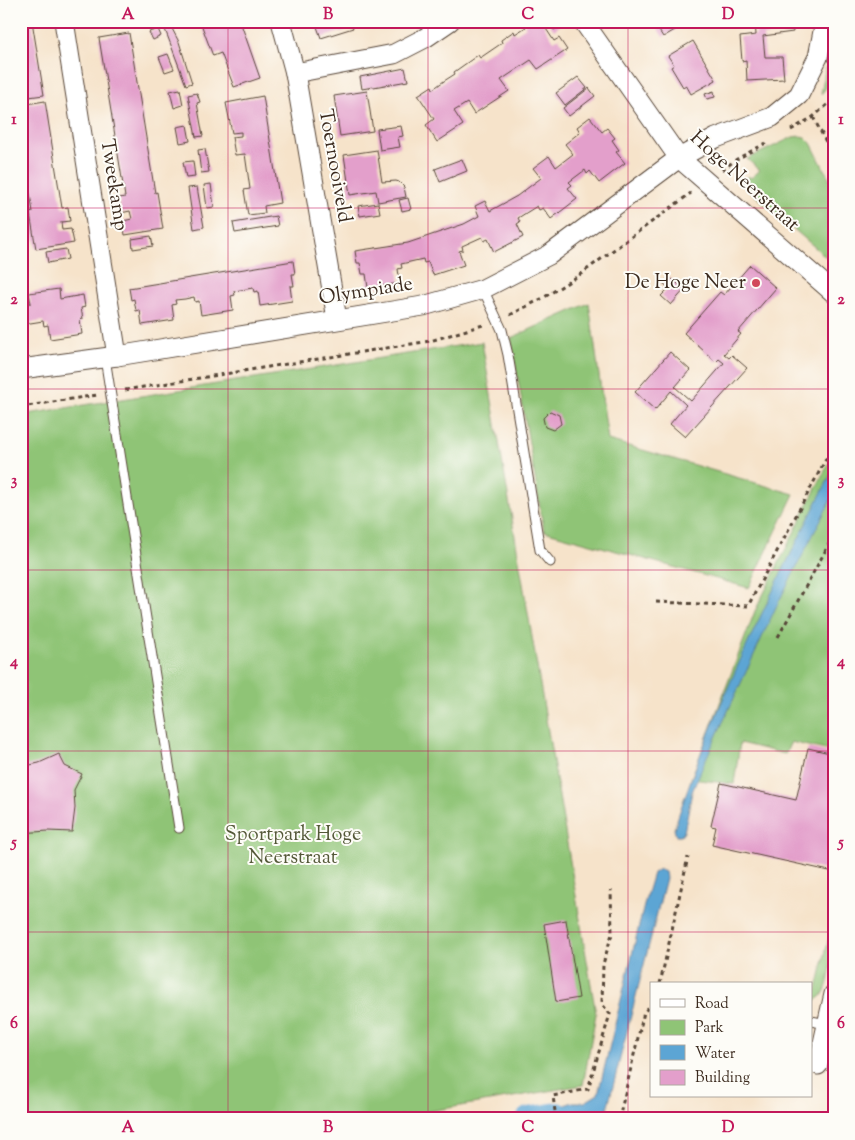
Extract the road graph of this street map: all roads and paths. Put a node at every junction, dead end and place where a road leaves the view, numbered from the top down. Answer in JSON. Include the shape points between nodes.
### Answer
{"nodes":[{"id":1,"x":64,"y":21,"type":"edge"},
{"id":2,"x":281,"y":21,"type":"edge"},
{"id":3,"x":450,"y":21,"type":"edge"},
{"id":4,"x":583,"y":21,"type":"edge"},
{"id":5,"x":825,"y":21,"type":"edge"},
{"id":6,"x":296,"y":73,"type":"junction"},
{"id":7,"x":834,"y":99,"type":"edge"},
{"id":8,"x":813,"y":117,"type":"junction"},
{"id":9,"x":789,"y":131,"type":"dead end"},
{"id":10,"x":768,"y":142,"type":"dead end"},
{"id":11,"x":834,"y":157,"type":"edge"},
{"id":12,"x":679,"y":158,"type":"junction"},
{"id":13,"x":706,"y":182,"type":"junction"},
{"id":14,"x":483,"y":289,"type":"junction"},
{"id":15,"x":834,"y":293,"type":"edge"},
{"id":16,"x":337,"y":319,"type":"junction"},
{"id":17,"x":111,"y":357,"type":"junction"},
{"id":18,"x":21,"y":369,"type":"edge"},
{"id":19,"x":834,"y":444,"type":"edge"},
{"id":20,"x":834,"y":535,"type":"edge"},
{"id":21,"x":550,"y":562,"type":"dead end"},
{"id":22,"x":656,"y":602,"type":"dead end"},
{"id":23,"x":778,"y":637,"type":"dead end"},
{"id":24,"x":179,"y":828,"type":"dead end"},
{"id":25,"x":688,"y":857,"type":"dead end"},
{"id":26,"x":611,"y":890,"type":"dead end"},
{"id":27,"x":660,"y":982,"type":"edge"},
{"id":28,"x":834,"y":994,"type":"edge"},
{"id":29,"x":650,"y":1005,"type":"edge"},
{"id":30,"x":819,"y":1023,"type":"edge"},
{"id":31,"x":815,"y":1065,"type":"edge"},
{"id":32,"x":556,"y":1119,"type":"edge"},
{"id":33,"x":619,"y":1119,"type":"edge"}],
"edges":[{"from":1,"to":17,"type":"street","name":"Tweekamp"},
{"from":2,"to":6,"type":"street","name":"Toernooiveld"},
{"from":3,"to":6,"type":"street","via":[[394,54]]},
{"from":4,"to":12,"type":"street","name":"Hoge Neerstraat"},
{"from":5,"to":12,"type":"street","name":"Olympiade","via":[[818,57],[799,95],[772,117],[716,138]]},
{"from":6,"to":16,"type":"street","name":"Toernooiveld"},
{"from":7,"to":8,"type":"path"},
{"from":8,"to":9,"type":"path"},
{"from":8,"to":11,"type":"path"},
{"from":10,"to":13,"type":"path","via":[[737,159]]},
{"from":12,"to":13,"type":"street","name":"Hoge Neerstraat"},
{"from":12,"to":14,"type":"street","name":"Olympiade","via":[[549,255]]},
{"from":13,"to":15,"type":"street","name":"Hoge Neerstraat"},
{"from":14,"to":16,"type":"street","name":"Olympiade","via":[[423,306]]},
{"from":14,"to":21,"type":"lane","via":[[506,342],[540,550]]},
{"from":16,"to":17,"type":"street","name":"Olympiade"},
{"from":17,"to":18,"type":"street","name":"Olympiade"},
{"from":17,"to":24,"type":"lane"},
{"from":19,"to":22,"type":"path","via":[[748,606]]},
{"from":20,"to":23,"type":"path"},
{"from":25,"to":27,"type":"path"},
{"from":26,"to":32,"type":"path","via":[[612,934],[602,964],[602,1004],[610,1014],[588,1089],[552,1096]]},
{"from":28,"to":30,"type":"street"},
{"from":29,"to":33,"type":"path","via":[[644,1012]]},
{"from":30,"to":31,"type":"street"}]}
